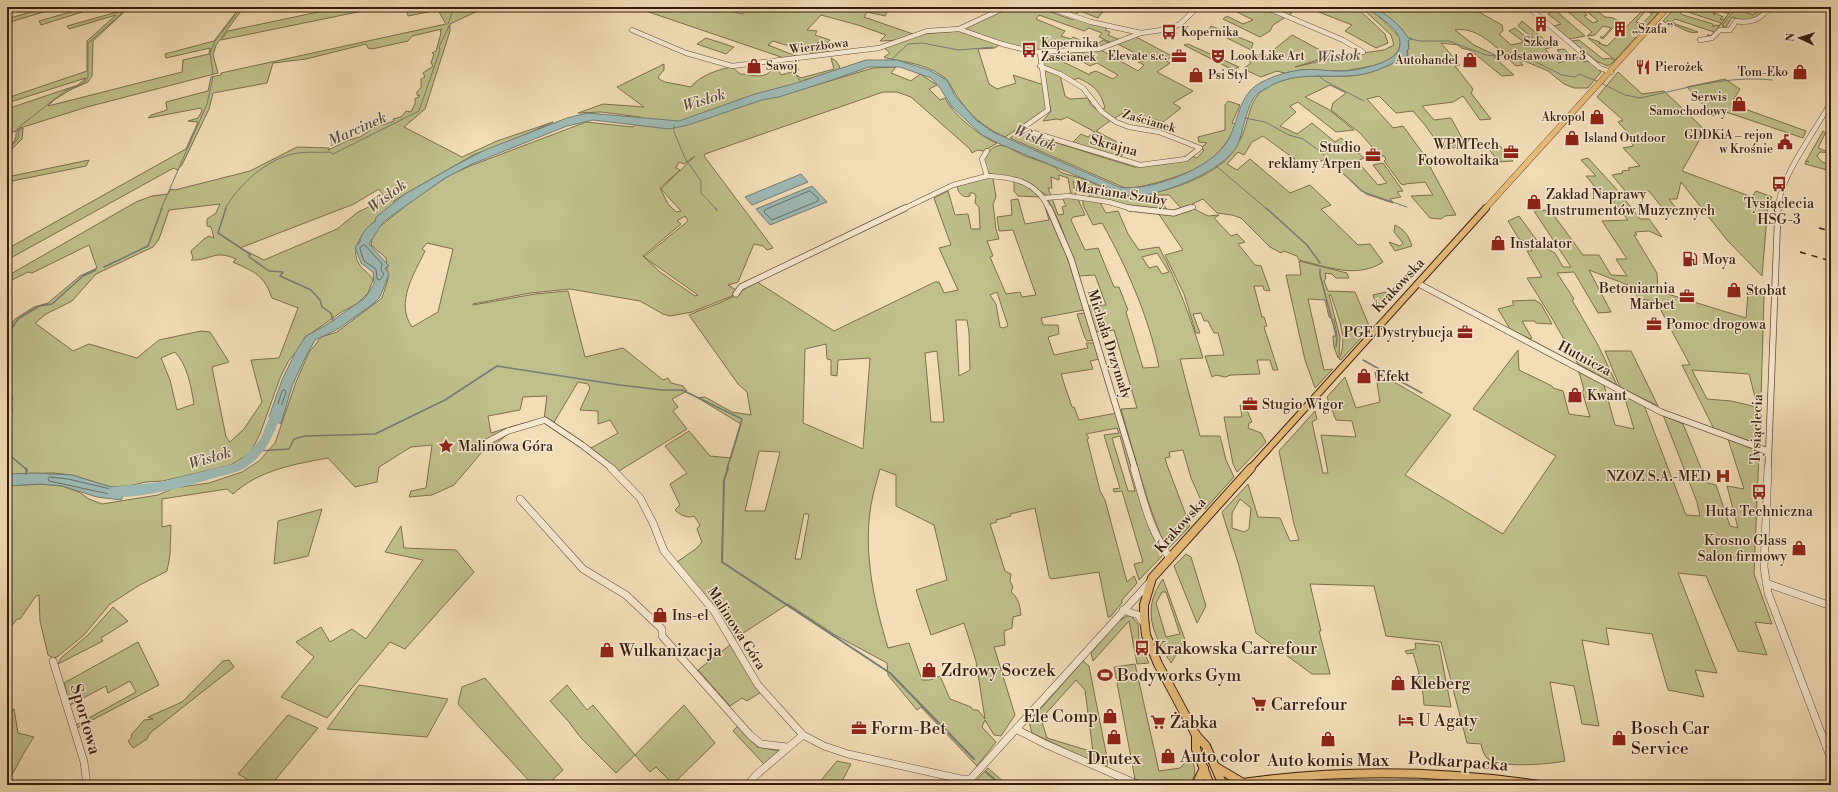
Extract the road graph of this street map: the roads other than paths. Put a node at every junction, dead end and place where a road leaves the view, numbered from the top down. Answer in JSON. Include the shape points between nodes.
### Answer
{"nodes":[{"id":1,"x":1006,"y":7,"type":"edge"},
{"id":2,"x":1047,"y":7,"type":"edge"},
{"id":3,"x":1198,"y":7,"type":"edge"},
{"id":4,"x":1264,"y":7,"type":"edge"},
{"id":5,"x":1528,"y":7,"type":"edge"},
{"id":6,"x":1668,"y":7,"type":"edge"},
{"id":7,"x":1770,"y":7,"type":"edge"},
{"id":8,"x":959,"y":29,"type":"junction"},
{"id":9,"x":632,"y":30,"type":"dead end"},
{"id":10,"x":1141,"y":32,"type":"junction"},
{"id":11,"x":1700,"y":40,"type":"dead end"},
{"id":12,"x":1363,"y":52,"type":"dead end"},
{"id":13,"x":1040,"y":53,"type":"junction"},
{"id":14,"x":1040,"y":66,"type":"junction"},
{"id":15,"x":1616,"y":67,"type":"junction"},
{"id":16,"x":1602,"y":68,"type":"junction"},
{"id":17,"x":1611,"y":72,"type":"junction"},
{"id":18,"x":1606,"y":77,"type":"junction"},
{"id":19,"x":1831,"y":102,"type":"edge"},
{"id":20,"x":1034,"y":121,"type":"junction"},
{"id":21,"x":1037,"y":134,"type":"junction"},
{"id":22,"x":1200,"y":148,"type":"joint"},
{"id":23,"x":987,"y":151,"type":"dead end"},
{"id":24,"x":987,"y":176,"type":"junction"},
{"id":25,"x":1044,"y":198,"type":"junction"},
{"id":26,"x":1193,"y":207,"type":"dead end"},
{"id":27,"x":1419,"y":284,"type":"junction"},
{"id":28,"x":736,"y":294,"type":"dead end"},
{"id":29,"x":488,"y":442,"type":"dead end"},
{"id":30,"x":1768,"y":451,"type":"junction"},
{"id":31,"x":520,"y":499,"type":"dead end"},
{"id":32,"x":1170,"y":558,"type":"junction"},
{"id":33,"x":1149,"y":583,"type":"junction"},
{"id":34,"x":1766,"y":583,"type":"junction"},
{"id":35,"x":1831,"y":606,"type":"edge"},
{"id":36,"x":1123,"y":610,"type":"junction"},
{"id":37,"x":1143,"y":622,"type":"junction"},
{"id":38,"x":53,"y":661,"type":"dead end"},
{"id":39,"x":1016,"y":729,"type":"junction"},
{"id":40,"x":803,"y":735,"type":"junction"},
{"id":41,"x":1196,"y":735,"type":"junction"},
{"id":42,"x":787,"y":747,"type":"junction"},
{"id":43,"x":1831,"y":759,"type":"edge"},
{"id":44,"x":1215,"y":766,"type":"junction"},
{"id":45,"x":1204,"y":768,"type":"junction"},
{"id":46,"x":971,"y":779,"type":"junction"},
{"id":47,"x":1129,"y":782,"type":"edge"},
{"id":48,"x":1243,"y":783,"type":"junction"},
{"id":49,"x":87,"y":785,"type":"edge"},
{"id":50,"x":748,"y":785,"type":"edge"},
{"id":51,"x":965,"y":785,"type":"edge"},
{"id":52,"x":1138,"y":785,"type":"edge"},
{"id":53,"x":1196,"y":785,"type":"edge"},
{"id":54,"x":1210,"y":785,"type":"edge"},
{"id":55,"x":1223,"y":785,"type":"edge"},
{"id":56,"x":1230,"y":785,"type":"edge"},
{"id":57,"x":1540,"y":785,"type":"edge"}],
"edges":[{"from":1,"to":8,"type":"street","name":"Wierzbowa"},
{"from":2,"to":10,"type":"street","via":[[1091,22]]},
{"from":3,"to":10,"type":"street","via":[[1180,24],[1169,30]]},
{"from":4,"to":12,"type":"street","via":[[1343,40]]},
{"from":5,"to":16,"type":"street"},
{"from":6,"to":15,"type":"main road","name":"Krakowska"},
{"from":7,"to":11,"type":"street","via":[[1759,19],[1748,23],[1736,21],[1730,30],[1720,30],[1712,38]]},
{"from":8,"to":9,"type":"street","name":"Wierzbowa","via":[[927,31],[890,45],[863,50],[732,66],[686,53]]},
{"from":8,"to":13,"type":"street","via":[[1008,46]]},
{"from":10,"to":13,"type":"street","via":[[1099,49]]},
{"from":13,"to":14,"type":"street"},
{"from":14,"to":20,"type":"street","via":[[1048,108],[1046,113]]},
{"from":14,"to":22,"type":"street","name":"Zaścianek","via":[[1083,88],[1102,112],[1116,122],[1159,132]]},
{"from":15,"to":16,"type":"street"},
{"from":15,"to":17,"type":"main road","name":"Krakowska"},
{"from":16,"to":17,"type":"street"},
{"from":16,"to":18,"type":"street"},
{"from":17,"to":18,"type":"main road","name":"Krakowska"},
{"from":18,"to":27,"type":"main road","name":"Krakowska"},
{"from":19,"to":30,"type":"street","name":"Tysiąclecia","via":[[1792,170],[1778,206]]},
{"from":20,"to":21,"type":"street"},
{"from":20,"to":21,"type":"street","name":"Skrajna","via":[[1019,130]]},
{"from":21,"to":22,"type":"street","name":"Skrajna","via":[[1140,164],[1186,159]]},
{"from":23,"to":24,"type":"street","via":[[982,158]]},
{"from":24,"to":25,"type":"street","name":"Michała Drzymały","via":[[1022,182],[1038,191]]},
{"from":24,"to":28,"type":"street","name":"Michała Drzymały","via":[[952,186],[741,287]]},
{"from":25,"to":26,"type":"street","name":"Mariana Szuby","via":[[1069,196],[1158,212],[1176,213]]},
{"from":25,"to":32,"type":"street","name":"Michała Drzymały","via":[[1071,259],[1145,506],[1160,545]]},
{"from":27,"to":30,"type":"street","name":"Hutnicza","via":[[1661,412]]},
{"from":27,"to":32,"type":"main road","name":"Krakowska"},
{"from":29,"to":40,"type":"street","name":"Malinowa Góra","via":[[512,428],[544,420],[619,474],[640,498],[664,551],[714,611],[758,685]]},
{"from":30,"to":34,"type":"street","name":"Tysiąclecia","via":[[1764,567]]},
{"from":31,"to":42,"type":"street","via":[[583,569],[626,595],[662,629],[662,636],[750,736],[761,744]]},
{"from":32,"to":33,"type":"main road","name":"Krakowska"},
{"from":33,"to":36,"type":"street","name":"Krakowska"},
{"from":33,"to":37,"type":"main road","name":"Krakowska"},
{"from":34,"to":35,"type":"street"},
{"from":34,"to":43,"type":"street","name":"Tysiąclecia"},
{"from":36,"to":37,"type":"street","via":[[1138,615]]},
{"from":36,"to":39,"type":"street","name":"Krakowska"},
{"from":37,"to":41,"type":"main road","name":"Krakowska","via":[[1149,645]]},
{"from":38,"to":49,"type":"street","name":"Sportowa","via":[[84,762]]},
{"from":39,"to":46,"type":"street","name":"Krakowska"},
{"from":39,"to":47,"type":"street"},
{"from":40,"to":42,"type":"street"},
{"from":40,"to":46,"type":"street","name":"Malinowa Góra","via":[[848,754]]},
{"from":41,"to":44,"type":"main road","name":"Krakowska","via":[[1206,746]]},
{"from":41,"to":45,"type":"main road","name":"Krakowska","via":[[1196,749]]},
{"from":42,"to":50,"type":"street"},
{"from":44,"to":48,"type":"main road"},
{"from":44,"to":55,"type":"main road","name":"Krakowska"},
{"from":45,"to":53,"type":"main road"},
{"from":45,"to":54,"type":"main road","name":"Krakowska"},
{"from":46,"to":51,"type":"street","name":"Krakowska"},
{"from":47,"to":52,"type":"street"},
{"from":48,"to":56,"type":"main road","name":"Podkarpacka"},
{"from":48,"to":57,"type":"main road","name":"Podkarpacka","via":[[1395,772]]}]}
